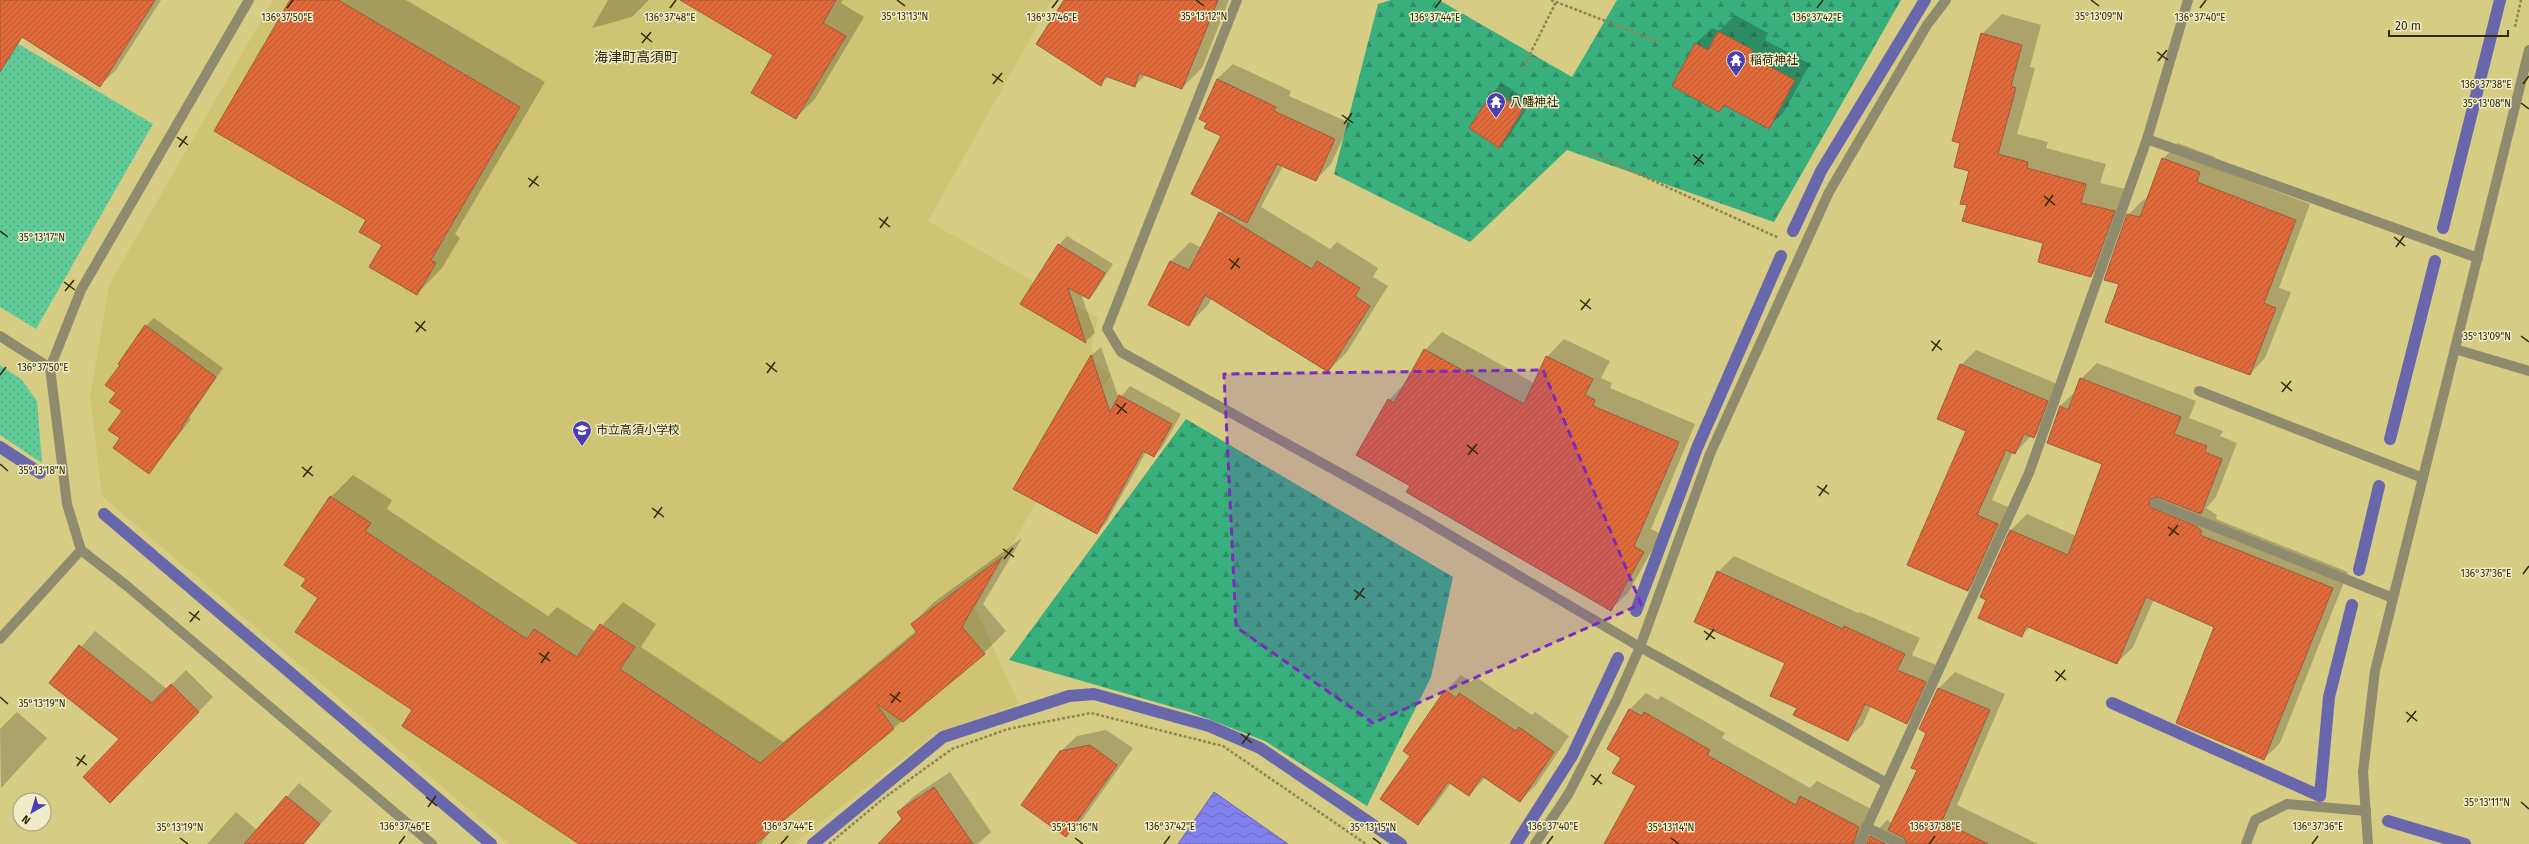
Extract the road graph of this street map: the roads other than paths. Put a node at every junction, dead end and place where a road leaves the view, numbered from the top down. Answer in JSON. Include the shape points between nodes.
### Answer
{"nodes":[{"id":1,"x":249,"y":0,"type":"edge"},
{"id":2,"x":1236,"y":0,"type":"edge"},
{"id":3,"x":1946,"y":0,"type":"edge"},
{"id":4,"x":2188,"y":0,"type":"edge"},
{"id":5,"x":2529,"y":50,"type":"edge"},
{"id":6,"x":2147,"y":139,"type":"junction"},
{"id":7,"x":2478,"y":258,"type":"junction"},
{"id":8,"x":0,"y":336,"type":"edge"},
{"id":9,"x":2455,"y":349,"type":"junction"},
{"id":10,"x":50,"y":368,"type":"junction"},
{"id":11,"x":2529,"y":370,"type":"edge"},
{"id":12,"x":2199,"y":391,"type":"dead end"},
{"id":13,"x":2424,"y":478,"type":"junction"},
{"id":14,"x":2155,"y":503,"type":"dead end"},
{"id":15,"x":81,"y":550,"type":"junction"},
{"id":16,"x":2393,"y":598,"type":"junction"},
{"id":17,"x":0,"y":639,"type":"edge"},
{"id":18,"x":1640,"y":647,"type":"junction"},
{"id":19,"x":1885,"y":782,"type":"junction"},
{"id":20,"x":2366,"y":811,"type":"junction"},
{"id":21,"x":1866,"y":827,"type":"junction"},
{"id":22,"x":432,"y":844,"type":"edge"},
{"id":23,"x":1535,"y":844,"type":"edge"},
{"id":24,"x":1859,"y":844,"type":"edge"},
{"id":25,"x":1901,"y":844,"type":"edge"},
{"id":26,"x":2246,"y":844,"type":"edge"},
{"id":27,"x":2368,"y":844,"type":"edge"}],
"edges":[{"from":1,"to":10,"type":"street","via":[[81,290]]},
{"from":2,"to":18,"type":"street","via":[[1107,329],[1121,352],[1414,514]]},
{"from":3,"to":18,"type":"street","via":[[1927,25],[1829,192],[1710,454]]},
{"from":4,"to":6,"type":"street"},
{"from":5,"to":7,"type":"street"},
{"from":6,"to":7,"type":"street"},
{"from":6,"to":19,"type":"street","via":[[2028,473]]},
{"from":7,"to":9,"type":"street"},
{"from":8,"to":10,"type":"street"},
{"from":9,"to":11,"type":"street"},
{"from":9,"to":13,"type":"street"},
{"from":10,"to":15,"type":"street","via":[[67,504]]},
{"from":12,"to":13,"type":"street"},
{"from":13,"to":16,"type":"street"},
{"from":14,"to":16,"type":"street"},
{"from":15,"to":17,"type":"street"},
{"from":15,"to":22,"type":"street"},
{"from":16,"to":20,"type":"street","via":[[2375,671],[2363,772]]},
{"from":18,"to":19,"type":"street"},
{"from":18,"to":23,"type":"street","via":[[1616,701],[1569,793]]},
{"from":19,"to":21,"type":"street"},
{"from":20,"to":26,"type":"street","via":[[2286,804],[2255,820]]},
{"from":20,"to":27,"type":"street"},
{"from":21,"to":24,"type":"street"},
{"from":21,"to":25,"type":"street"}]}
